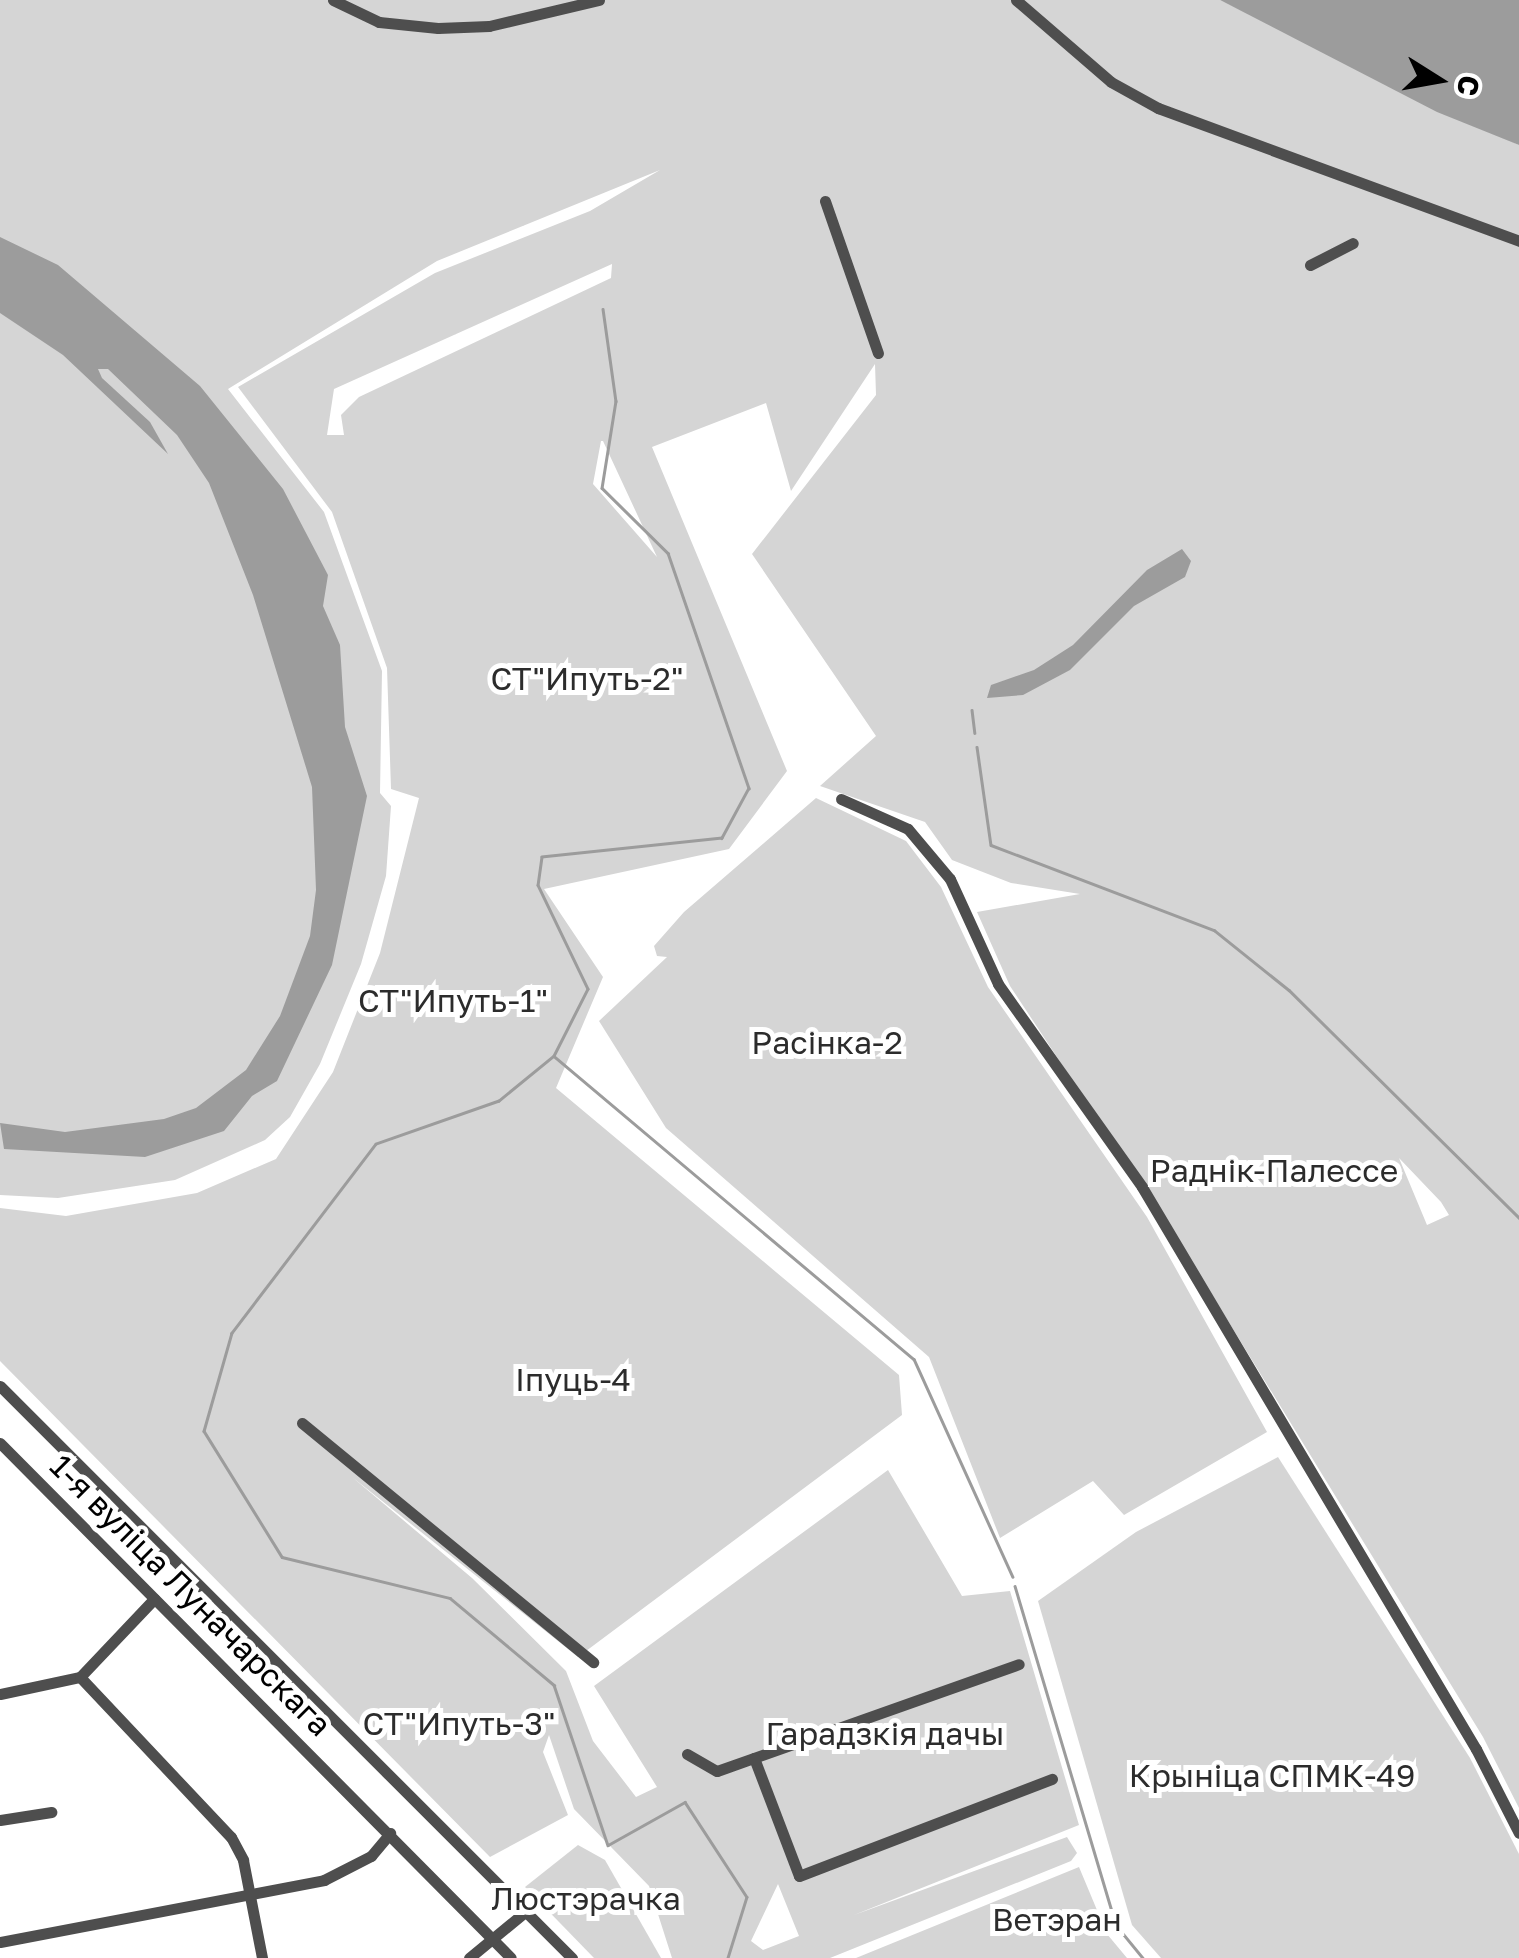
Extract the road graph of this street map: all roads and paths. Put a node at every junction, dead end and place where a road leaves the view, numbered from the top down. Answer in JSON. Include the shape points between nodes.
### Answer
{"nodes":[{"id":1,"x":332,"y":0,"type":"edge"},
{"id":2,"x":599,"y":0,"type":"edge"},
{"id":3,"x":1016,"y":0,"type":"edge"},
{"id":4,"x":825,"y":201,"type":"dead end"},
{"id":5,"x":1519,"y":241,"type":"edge"},
{"id":6,"x":1353,"y":242,"type":"dead end"},
{"id":7,"x":1310,"y":265,"type":"dead end"},
{"id":8,"x":878,"y":354,"type":"dead end"},
{"id":9,"x":841,"y":800,"type":"dead end"},
{"id":10,"x":0,"y":1386,"type":"edge"},
{"id":11,"x":302,"y":1423,"type":"dead end"},
{"id":12,"x":0,"y":1443,"type":"edge"},
{"id":13,"x":154,"y":1599,"type":"junction"},
{"id":14,"x":593,"y":1662,"type":"dead end"},
{"id":15,"x":1019,"y":1664,"type":"dead end"},
{"id":16,"x":80,"y":1677,"type":"junction"},
{"id":17,"x":0,"y":1694,"type":"edge"},
{"id":18,"x":687,"y":1754,"type":"dead end"},
{"id":19,"x":754,"y":1758,"type":"junction"},
{"id":20,"x":1052,"y":1778,"type":"dead end"},
{"id":21,"x":50,"y":1812,"type":"dead end"},
{"id":22,"x":0,"y":1820,"type":"edge"},
{"id":23,"x":390,"y":1833,"type":"junction"},
{"id":24,"x":1519,"y":1833,"type":"edge"},
{"id":25,"x":249,"y":1894,"type":"junction"},
{"id":26,"x":526,"y":1912,"type":"junction"},
{"id":27,"x":494,"y":1940,"type":"junction"},
{"id":28,"x":0,"y":1943,"type":"edge"},
{"id":29,"x":3,"y":1958,"type":"edge"},
{"id":30,"x":262,"y":1958,"type":"edge"},
{"id":31,"x":469,"y":1958,"type":"edge"},
{"id":32,"x":511,"y":1958,"type":"edge"},
{"id":33,"x":572,"y":1958,"type":"edge"}],
"edges":[{"from":1,"to":2,"type":"street","via":[[379,22],[438,28],[489,26]]},
{"from":3,"to":5,"type":"street","via":[[1112,82],[1158,108]]},
{"from":4,"to":8,"type":"street"},
{"from":6,"to":7,"type":"street"},
{"from":9,"to":24,"type":"street","via":[[908,829],[950,879],[998,984],[1142,1187]]},
{"from":10,"to":26,"type":"street"},
{"from":11,"to":14,"type":"street"},
{"from":12,"to":13,"type":"street","name":"1-я вуліца Луначарскага"},
{"from":13,"to":16,"type":"street"},
{"from":13,"to":23,"type":"street","name":"1-я вуліца Луначарскага"},
{"from":15,"to":19,"type":"street"},
{"from":16,"to":17,"type":"street"},
{"from":16,"to":25,"type":"street","via":[[231,1837]]},
{"from":18,"to":19,"type":"street","via":[[716,1771]]},
{"from":19,"to":20,"type":"street","via":[[799,1876]]},
{"from":21,"to":22,"type":"street"},
{"from":23,"to":25,"type":"street","via":[[342,1874]]},
{"from":23,"to":27,"type":"street","name":"1-я вуліца Луначарскага"},
{"from":25,"to":28,"type":"street"},
{"from":25,"to":30,"type":"street"},
{"from":26,"to":27,"type":"street"},
{"from":26,"to":33,"type":"street"},
{"from":27,"to":31,"type":"street"},
{"from":27,"to":32,"type":"street","name":"1-я вуліца Луначарскага"},
{"from":28,"to":29,"type":"street"}]}
